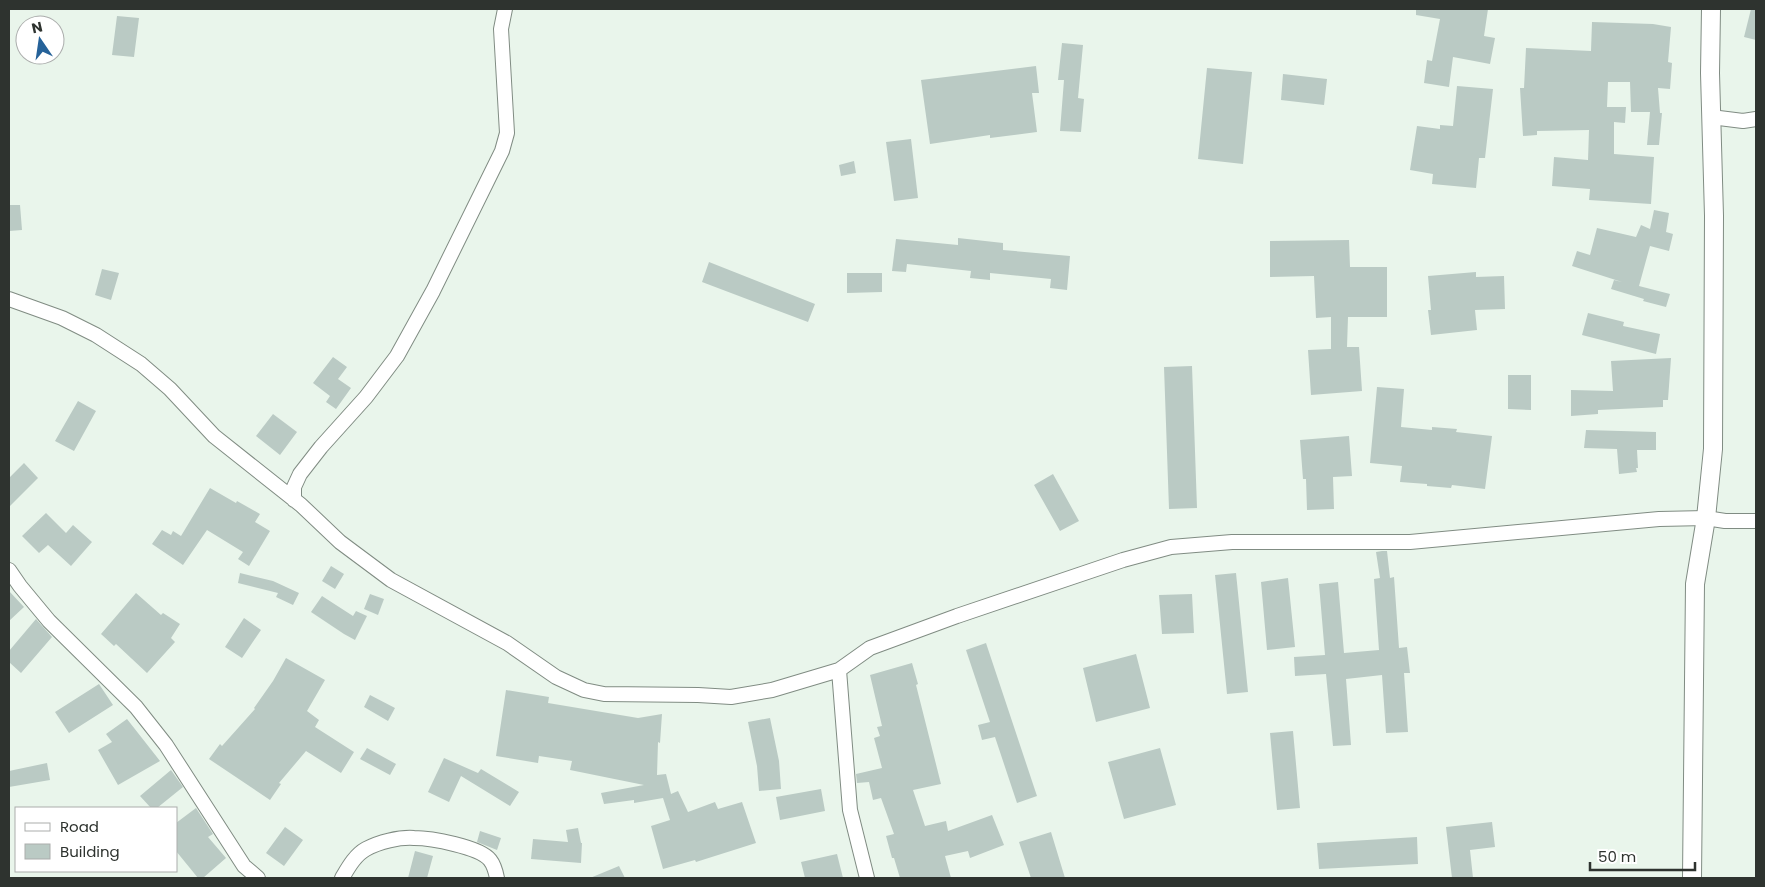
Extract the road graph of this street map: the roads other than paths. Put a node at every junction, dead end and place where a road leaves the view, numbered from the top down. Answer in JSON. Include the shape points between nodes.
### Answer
{"nodes":[{"id":1,"x":505,"y":9,"type":"edge"},
{"id":2,"x":1712,"y":9,"type":"edge"},
{"id":3,"x":1711,"y":117,"type":"junction"},
{"id":4,"x":1756,"y":119,"type":"edge"},
{"id":5,"x":9,"y":299,"type":"edge"},
{"id":6,"x":294,"y":500,"type":"junction"},
{"id":7,"x":1706,"y":518,"type":"junction"},
{"id":8,"x":1756,"y":521,"type":"edge"},
{"id":9,"x":9,"y":570,"type":"edge"},
{"id":10,"x":839,"y":670,"type":"junction"},
{"id":11,"x":258,"y":878,"type":"edge"},
{"id":12,"x":342,"y":878,"type":"edge"},
{"id":13,"x":497,"y":878,"type":"edge"},
{"id":14,"x":867,"y":878,"type":"edge"},
{"id":15,"x":1692,"y":878,"type":"edge"}],
"edges":[{"from":1,"to":6,"type":"street","via":[[502,29],[507,133],[502,151],[433,291],[396,356],[366,397],[300,474],[294,487]]},
{"from":2,"to":3,"type":"main road"},
{"from":3,"to":4,"type":"street","via":[[1743,121]]},
{"from":3,"to":7,"type":"main road","via":[[1714,369],[1713,448]]},
{"from":5,"to":6,"type":"street","via":[[62,318],[120,349],[170,389],[214,436]]},
{"from":6,"to":10,"type":"street","via":[[340,542],[391,580],[507,643],[556,677],[584,690],[604,694],[731,697],[772,690]]},
{"from":7,"to":8,"type":"street"},
{"from":7,"to":10,"type":"street","via":[[1659,519],[1410,542],[1232,542],[1171,547],[948,619],[870,648]]},
{"from":7,"to":15,"type":"main road","via":[[1695,584]]},
{"from":9,"to":11,"type":"street","via":[[49,621],[136,707],[166,745],[244,866]]},
{"from":10,"to":14,"type":"street","via":[[850,810]]},
{"from":12,"to":13,"type":"street","via":[[364,850],[413,837],[478,852],[490,860]]}]}
